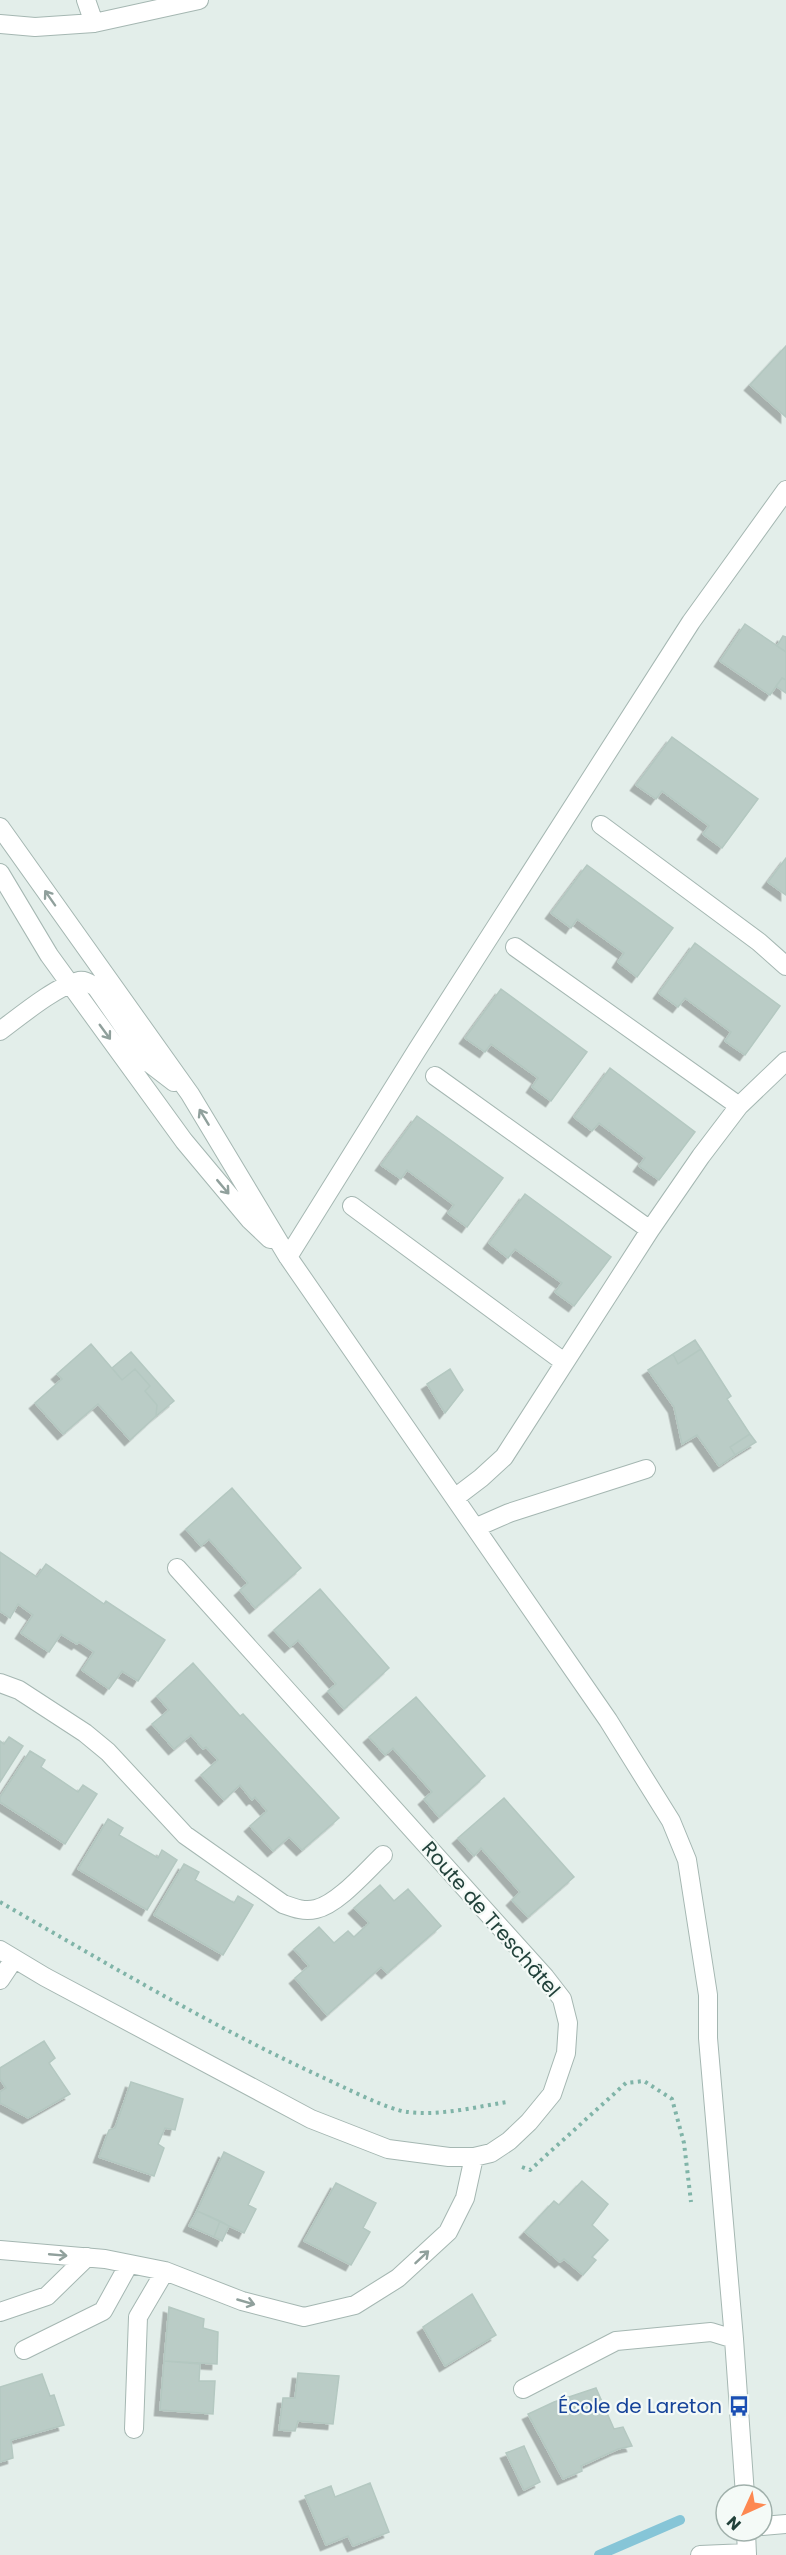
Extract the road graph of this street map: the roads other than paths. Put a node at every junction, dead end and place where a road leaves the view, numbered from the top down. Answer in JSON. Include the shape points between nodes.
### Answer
{"nodes":[{"id":1,"x":86,"y":0,"type":"edge"},
{"id":2,"x":199,"y":0,"type":"edge"},
{"id":3,"x":94,"y":23,"type":"junction"},
{"id":4,"x":0,"y":24,"type":"edge"},
{"id":5,"x":786,"y":490,"type":"edge"},
{"id":6,"x":601,"y":825,"type":"dead end"},
{"id":7,"x":0,"y":827,"type":"edge"},
{"id":8,"x":0,"y":873,"type":"edge"},
{"id":9,"x":83,"y":945,"type":"junction"},
{"id":10,"x":515,"y":947,"type":"dead end"},
{"id":11,"x":786,"y":966,"type":"edge"},
{"id":12,"x":71,"y":985,"type":"junction"},
{"id":13,"x":0,"y":1031,"type":"edge"},
{"id":14,"x":786,"y":1061,"type":"edge"},
{"id":15,"x":435,"y":1076,"type":"dead end"},
{"id":16,"x":190,"y":1094,"type":"junction"},
{"id":17,"x":739,"y":1106,"type":"junction"},
{"id":18,"x":352,"y":1206,"type":"dead end"},
{"id":19,"x":650,"y":1230,"type":"junction"},
{"id":20,"x":288,"y":1257,"type":"junction"},
{"id":21,"x":564,"y":1362,"type":"junction"},
{"id":22,"x":646,"y":1469,"type":"dead end"},
{"id":23,"x":456,"y":1497,"type":"junction"},
{"id":24,"x":477,"y":1527,"type":"junction"},
{"id":25,"x":177,"y":1568,"type":"dead end"},
{"id":26,"x":0,"y":1683,"type":"edge"},
{"id":27,"x":383,"y":1855,"type":"dead end"},
{"id":28,"x":7,"y":1954,"type":"edge"},
{"id":29,"x":0,"y":1980,"type":"edge"},
{"id":30,"x":482,"y":2155,"type":"junction"},
{"id":31,"x":0,"y":2250,"type":"edge"},
{"id":32,"x":87,"y":2257,"type":"junction"},
{"id":33,"x":129,"y":2264,"type":"junction"},
{"id":34,"x":165,"y":2271,"type":"junction"},
{"id":35,"x":0,"y":2312,"type":"edge"},
{"id":36,"x":734,"y":2339,"type":"junction"},
{"id":37,"x":24,"y":2350,"type":"dead end"},
{"id":38,"x":523,"y":2389,"type":"dead end"},
{"id":39,"x":134,"y":2429,"type":"dead end"},
{"id":40,"x":744,"y":2483,"type":"edge"},
{"id":41,"x":747,"y":2554,"type":"edge"},
{"id":42,"x":700,"y":2555,"type":"edge"}],
"edges":[{"from":1,"to":3,"type":"street"},
{"from":2,"to":3,"type":"street"},
{"from":3,"to":4,"type":"street","via":[[35,27]]},
{"from":5,"to":20,"type":"street","via":[[691,622]]},
{"from":6,"to":11,"type":"street"},
{"from":9,"to":7,"type":"street","one_way":true},
{"from":8,"to":12,"type":"street"},
{"from":9,"to":12,"type":"street","via":[[84,967]]},
{"from":9,"to":16,"type":"street"},
{"from":10,"to":17,"type":"street"},
{"from":12,"to":13,"type":"street"},
{"from":12,"to":16,"type":"street","via":[[81,980],[96,987],[148,1062]]},
{"from":12,"to":20,"type":"street","one_way":true,"via":[[184,1141],[250,1220]]},
{"from":14,"to":17,"type":"street"},
{"from":15,"to":19,"type":"street"},
{"from":20,"to":16,"type":"street","one_way":true},
{"from":17,"to":19,"type":"street"},
{"from":18,"to":21,"type":"street"},
{"from":19,"to":21,"type":"street"},
{"from":20,"to":23,"type":"street"},
{"from":21,"to":23,"type":"street","via":[[504,1457]]},
{"from":22,"to":24,"type":"street"},
{"from":23,"to":24,"type":"street"},
{"from":24,"to":36,"type":"street","via":[[608,1720],[671,1821],[687,1860],[708,1995],[708,2038]]},
{"from":25,"to":30,"type":"street","name":"Route de Treschâtel","via":[[562,1999],[568,2023],[566,2054],[552,2094],[510,2141]]},
{"from":26,"to":27,"type":"street","via":[[19,1690],[86,1733],[185,1835],[283,1904],[299,1910],[316,1909],[331,1902]]},
{"from":28,"to":29,"type":"street"},
{"from":28,"to":30,"type":"street","via":[[311,2119],[388,2149]]},
{"from":34,"to":30,"type":"street","one_way":true,"via":[[242,2301],[304,2317],[355,2305],[398,2278],[448,2232]]},
{"from":31,"to":32,"type":"street","one_way":true},
{"from":32,"to":33,"type":"street"},
{"from":32,"to":35,"type":"street","via":[[47,2296]]},
{"from":33,"to":34,"type":"street"},
{"from":33,"to":37,"type":"street","via":[[103,2311]]},
{"from":34,"to":39,"type":"street","via":[[138,2317]]},
{"from":36,"to":38,"type":"street","via":[[711,2332],[616,2341]]},
{"from":36,"to":40,"type":"street"},
{"from":41,"to":42,"type":"street"}]}
